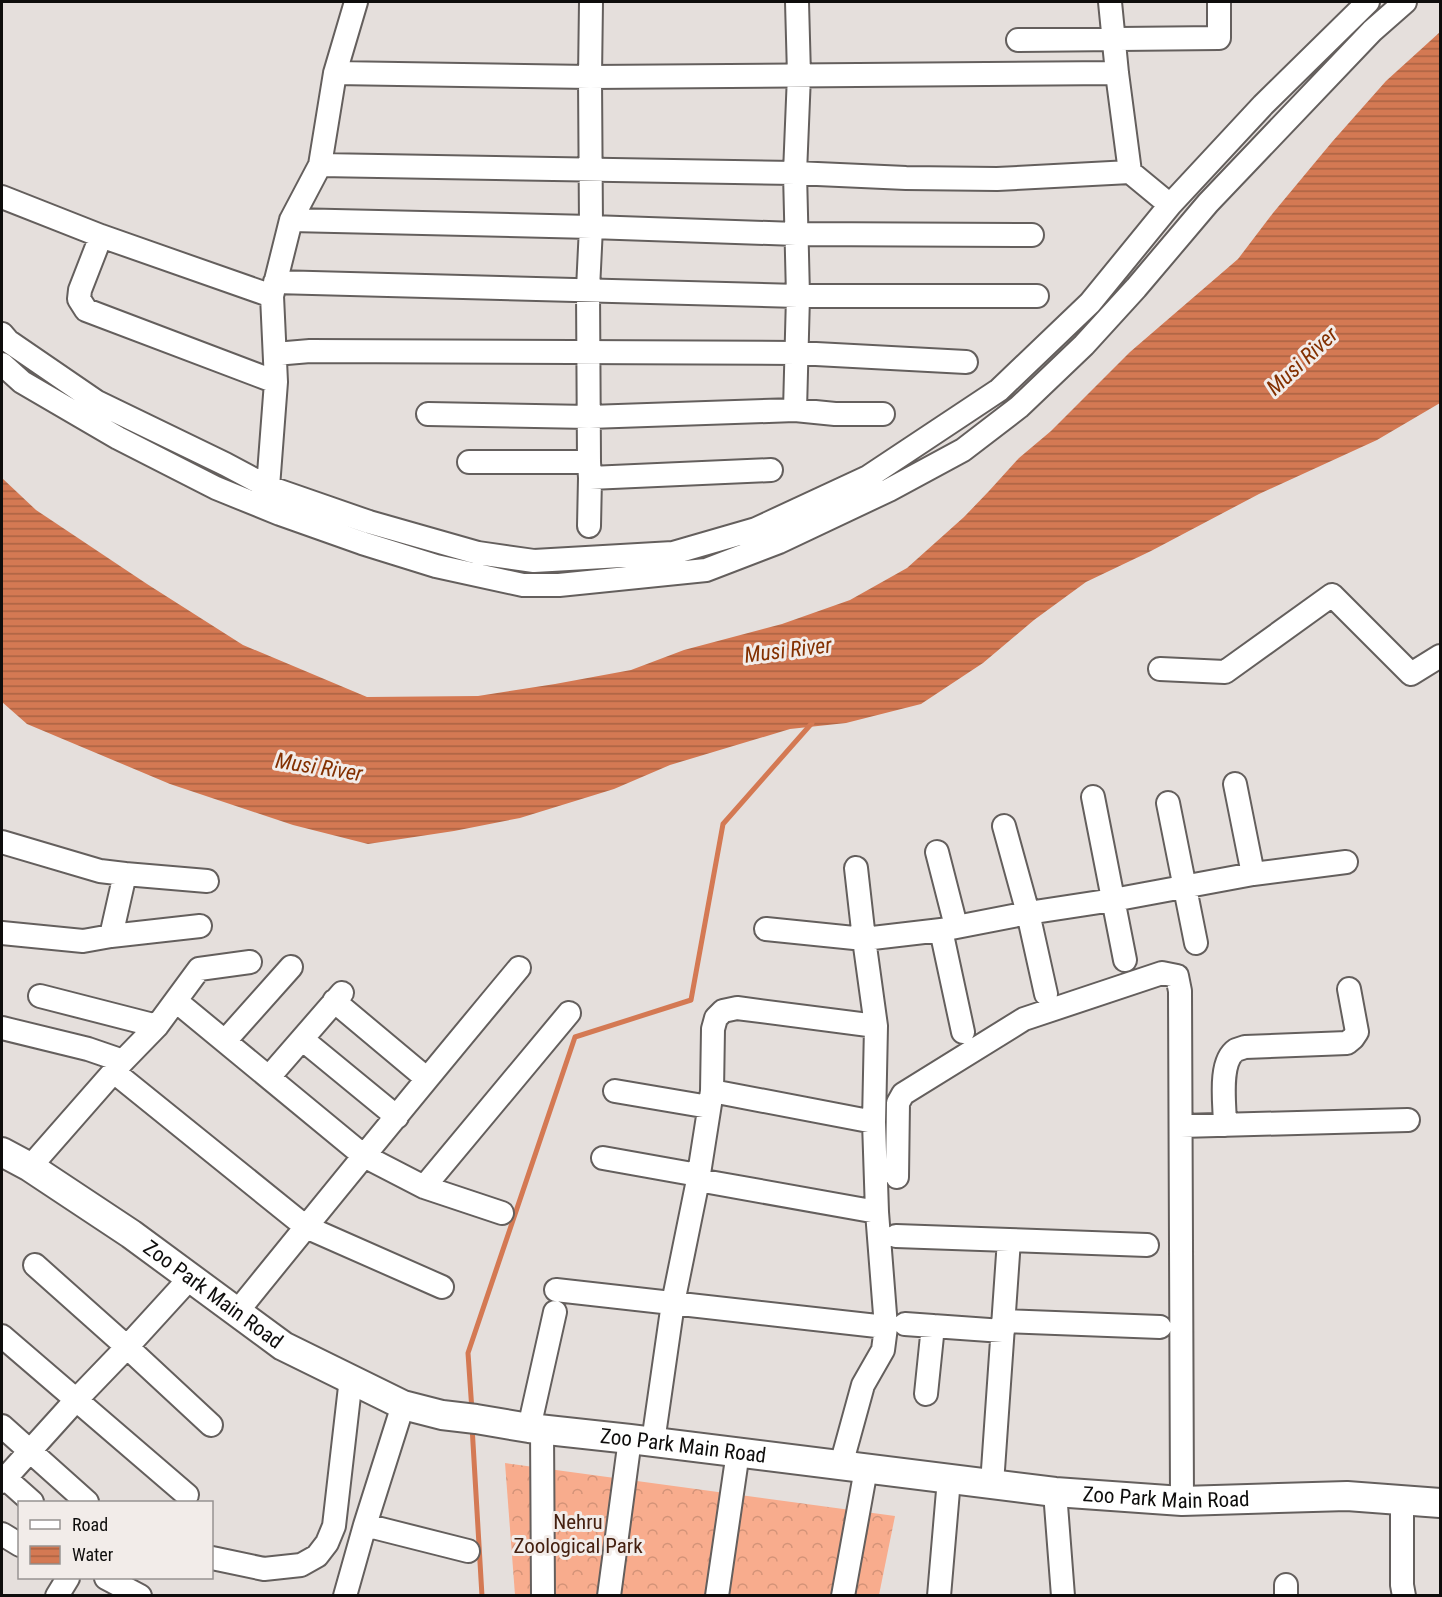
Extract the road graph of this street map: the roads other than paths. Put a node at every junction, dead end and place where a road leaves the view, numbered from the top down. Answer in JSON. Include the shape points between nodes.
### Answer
{"nodes":[{"id":1,"x":356,"y":2,"type":"edge"},
{"id":2,"x":591,"y":2,"type":"edge"},
{"id":3,"x":797,"y":2,"type":"edge"},
{"id":4,"x":1110,"y":2,"type":"edge"},
{"id":5,"x":1218,"y":2,"type":"edge"},
{"id":6,"x":1368,"y":2,"type":"edge"},
{"id":7,"x":1405,"y":2,"type":"edge"},
{"id":8,"x":1018,"y":40,"type":"dead end"},
{"id":9,"x":1113,"y":40,"type":"junction"},
{"id":10,"x":335,"y":73,"type":"junction"},
{"id":11,"x":1117,"y":74,"type":"junction"},
{"id":12,"x":799,"y":75,"type":"junction"},
{"id":13,"x":590,"y":77,"type":"junction"},
{"id":14,"x":1230,"y":140,"type":"junction"},
{"id":15,"x":1251,"y":157,"type":"junction"},
{"id":16,"x":320,"y":165,"type":"junction"},
{"id":17,"x":591,"y":168,"type":"junction"},
{"id":18,"x":1130,"y":172,"type":"junction"},
{"id":19,"x":795,"y":173,"type":"junction"},
{"id":20,"x":2,"y":197,"type":"edge"},
{"id":21,"x":1170,"y":205,"type":"junction"},
{"id":22,"x":291,"y":220,"type":"junction"},
{"id":23,"x":591,"y":227,"type":"junction"},
{"id":24,"x":796,"y":234,"type":"junction"},
{"id":25,"x":101,"y":236,"type":"junction"},
{"id":26,"x":1032,"y":236,"type":"dead end"},
{"id":27,"x":274,"y":289,"type":"junction"},
{"id":28,"x":588,"y":290,"type":"junction"},
{"id":29,"x":798,"y":296,"type":"junction"},
{"id":30,"x":1037,"y":296,"type":"dead end"},
{"id":31,"x":2,"y":334,"type":"edge"},
{"id":32,"x":588,"y":351,"type":"junction"},
{"id":33,"x":797,"y":353,"type":"junction"},
{"id":34,"x":275,"y":354,"type":"junction"},
{"id":35,"x":966,"y":362,"type":"dead end"},
{"id":36,"x":2,"y":364,"type":"edge"},
{"id":37,"x":276,"y":382,"type":"junction"},
{"id":38,"x":795,"y":410,"type":"junction"},
{"id":39,"x":428,"y":414,"type":"dead end"},
{"id":40,"x":883,"y":414,"type":"dead end"},
{"id":41,"x":590,"y":417,"type":"junction"},
{"id":42,"x":469,"y":462,"type":"dead end"},
{"id":43,"x":590,"y":470,"type":"junction"},
{"id":44,"x":771,"y":470,"type":"dead end"},
{"id":45,"x":268,"y":487,"type":"junction"},
{"id":46,"x":589,"y":526,"type":"dead end"},
{"id":47,"x":1440,"y":656,"type":"edge"},
{"id":48,"x":1160,"y":669,"type":"dead end"},
{"id":49,"x":1236,"y":784,"type":"dead end"},
{"id":50,"x":1093,"y":797,"type":"dead end"},
{"id":51,"x":1168,"y":803,"type":"dead end"},
{"id":52,"x":1004,"y":826,"type":"dead end"},
{"id":53,"x":2,"y":842,"type":"edge"},
{"id":54,"x":937,"y":852,"type":"dead end"},
{"id":55,"x":1346,"y":862,"type":"dead end"},
{"id":56,"x":856,"y":868,"type":"dead end"},
{"id":57,"x":125,"y":874,"type":"junction"},
{"id":58,"x":1253,"y":874,"type":"junction"},
{"id":59,"x":207,"y":880,"type":"dead end"},
{"id":60,"x":1184,"y":887,"type":"junction"},
{"id":61,"x":1113,"y":900,"type":"junction"},
{"id":62,"x":1028,"y":913,"type":"junction"},
{"id":63,"x":200,"y":926,"type":"dead end"},
{"id":64,"x":766,"y":928,"type":"dead end"},
{"id":65,"x":948,"y":928,"type":"junction"},
{"id":66,"x":2,"y":933,"type":"edge"},
{"id":67,"x":111,"y":936,"type":"junction"},
{"id":68,"x":864,"y":939,"type":"junction"},
{"id":69,"x":1196,"y":943,"type":"dead end"},
{"id":70,"x":1125,"y":960,"type":"dead end"},
{"id":71,"x":250,"y":962,"type":"dead end"},
{"id":72,"x":291,"y":967,"type":"dead end"},
{"id":73,"x":519,"y":968,"type":"dead end"},
{"id":74,"x":1349,"y":989,"type":"dead end"},
{"id":75,"x":1046,"y":994,"type":"dead end"},
{"id":76,"x":40,"y":996,"type":"dead end"},
{"id":77,"x":176,"y":1001,"type":"junction"},
{"id":78,"x":569,"y":1012,"type":"dead end"},
{"id":79,"x":157,"y":1026,"type":"junction"},
{"id":80,"x":876,"y":1026,"type":"junction"},
{"id":81,"x":2,"y":1028,"type":"edge"},
{"id":82,"x":963,"y":1032,"type":"dead end"},
{"id":83,"x":302,"y":1039,"type":"junction"},
{"id":84,"x":225,"y":1041,"type":"junction"},
{"id":85,"x":118,"y":1066,"type":"junction"},
{"id":86,"x":269,"y":1077,"type":"junction"},
{"id":87,"x":426,"y":1078,"type":"junction"},
{"id":88,"x":615,"y":1091,"type":"dead end"},
{"id":89,"x":711,"y":1099,"type":"junction"},
{"id":90,"x":397,"y":1117,"type":"junction"},
{"id":91,"x":1408,"y":1120,"type":"dead end"},
{"id":92,"x":874,"y":1122,"type":"junction"},
{"id":93,"x":1225,"y":1125,"type":"junction"},
{"id":94,"x":1181,"y":1126,"type":"junction"},
{"id":95,"x":2,"y":1152,"type":"edge"},
{"id":96,"x":364,"y":1156,"type":"junction"},
{"id":97,"x":603,"y":1158,"type":"dead end"},
{"id":98,"x":30,"y":1167,"type":"junction"},
{"id":99,"x":897,"y":1177,"type":"dead end"},
{"id":100,"x":698,"y":1178,"type":"junction"},
{"id":101,"x":424,"y":1187,"type":"junction"},
{"id":102,"x":877,"y":1212,"type":"junction"},
{"id":103,"x":502,"y":1213,"type":"dead end"},
{"id":104,"x":306,"y":1227,"type":"junction"},
{"id":105,"x":896,"y":1236,"type":"dead end"},
{"id":106,"x":1009,"y":1240,"type":"junction"},
{"id":107,"x":1148,"y":1245,"type":"dead end"},
{"id":108,"x":35,"y":1265,"type":"dead end"},
{"id":109,"x":190,"y":1278,"type":"junction"},
{"id":110,"x":442,"y":1287,"type":"dead end"},
{"id":111,"x":673,"y":1303,"type":"junction"},
{"id":112,"x":237,"y":1312,"type":"junction"},
{"id":113,"x":895,"y":1325,"type":"junction"},
{"id":114,"x":933,"y":1326,"type":"junction"},
{"id":115,"x":1003,"y":1326,"type":"junction"},
{"id":116,"x":1160,"y":1327,"type":"dead end"},
{"id":117,"x":2,"y":1336,"type":"edge"},
{"id":118,"x":127,"y":1347,"type":"junction"},
{"id":119,"x":351,"y":1378,"type":"junction"},
{"id":120,"x":926,"y":1394,"type":"dead end"},
{"id":121,"x":76,"y":1400,"type":"junction"},
{"id":122,"x":403,"y":1405,"type":"junction"},
{"id":123,"x":211,"y":1425,"type":"dead end"},
{"id":124,"x":2,"y":1426,"type":"edge"},
{"id":125,"x":536,"y":1428,"type":"junction"},
{"id":126,"x":642,"y":1440,"type":"junction"},
{"id":127,"x":29,"y":1452,"type":"junction"},
{"id":128,"x":738,"y":1452,"type":"junction"},
{"id":129,"x":854,"y":1467,"type":"junction"},
{"id":130,"x":949,"y":1479,"type":"junction"},
{"id":131,"x":3,"y":1480,"type":"edge"},
{"id":132,"x":992,"y":1484,"type":"junction"},
{"id":133,"x":1055,"y":1491,"type":"junction"},
{"id":134,"x":187,"y":1495,"type":"dead end"},
{"id":135,"x":1182,"y":1500,"type":"junction"},
{"id":136,"x":1402,"y":1500,"type":"junction"},
{"id":137,"x":29,"y":1501,"type":"edge"},
{"id":138,"x":85,"y":1501,"type":"edge"},
{"id":139,"x":1440,"y":1503,"type":"edge"},
{"id":140,"x":365,"y":1525,"type":"junction"},
{"id":141,"x":2,"y":1534,"type":"edge"},
{"id":142,"x":18,"y":1544,"type":"edge"},
{"id":143,"x":468,"y":1551,"type":"dead end"},
{"id":144,"x":213,"y":1558,"type":"edge"},
{"id":145,"x":67,"y":1579,"type":"edge"},
{"id":146,"x":108,"y":1579,"type":"edge"},
{"id":147,"x":57,"y":1596,"type":"edge"},
{"id":148,"x":141,"y":1596,"type":"edge"},
{"id":149,"x":345,"y":1596,"type":"edge"},
{"id":150,"x":543,"y":1596,"type":"edge"},
{"id":151,"x":609,"y":1596,"type":"edge"},
{"id":152,"x":717,"y":1596,"type":"edge"},
{"id":153,"x":843,"y":1596,"type":"edge"},
{"id":154,"x":939,"y":1596,"type":"edge"},
{"id":155,"x":1063,"y":1596,"type":"edge"},
{"id":156,"x":1404,"y":1596,"type":"edge"}],
"edges":[{"from":1,"to":10,"type":"street"},
{"from":2,"to":13,"type":"street"},
{"from":3,"to":12,"type":"street"},
{"from":4,"to":9,"type":"street"},
{"from":5,"to":9,"type":"street","via":[[1219,38]]},
{"from":6,"to":14,"type":"street"},
{"from":7,"to":15,"type":"street"},
{"from":8,"to":9,"type":"street"},
{"from":9,"to":11,"type":"street"},
{"from":10,"to":13,"type":"street"},
{"from":10,"to":16,"type":"street"},
{"from":11,"to":12,"type":"street"},
{"from":11,"to":18,"type":"street"},
{"from":12,"to":13,"type":"street"},
{"from":12,"to":19,"type":"street"},
{"from":13,"to":17,"type":"street"},
{"from":14,"to":15,"type":"street"},
{"from":14,"to":21,"type":"street"},
{"from":15,"to":36,"type":"street","via":[[1084,345],[1019,406],[963,450],[779,542],[706,570],[523,585],[436,566],[341,536],[216,488],[110,433],[22,382]]},
{"from":16,"to":17,"type":"street"},
{"from":16,"to":22,"type":"street"},
{"from":17,"to":19,"type":"street"},
{"from":17,"to":23,"type":"street"},
{"from":18,"to":19,"type":"street","via":[[997,179]]},
{"from":18,"to":21,"type":"street"},
{"from":19,"to":24,"type":"street"},
{"from":20,"to":25,"type":"street"},
{"from":21,"to":45,"type":"street","via":[[1090,303],[999,390],[868,477],[756,528],[673,553],[534,561],[478,553],[369,522]]},
{"from":22,"to":23,"type":"street"},
{"from":22,"to":27,"type":"street"},
{"from":23,"to":24,"type":"street"},
{"from":23,"to":28,"type":"street"},
{"from":24,"to":26,"type":"street"},
{"from":24,"to":29,"type":"street"},
{"from":25,"to":27,"type":"street"},
{"from":25,"to":37,"type":"street","via":[[80,290],[79,299],[86,310]]},
{"from":27,"to":28,"type":"street"},
{"from":27,"to":34,"type":"street"},
{"from":28,"to":29,"type":"street"},
{"from":28,"to":32,"type":"street"},
{"from":29,"to":30,"type":"street"},
{"from":29,"to":33,"type":"street"},
{"from":31,"to":45,"type":"street","via":[[97,402]]},
{"from":32,"to":33,"type":"street"},
{"from":32,"to":34,"type":"street"},
{"from":32,"to":41,"type":"street"},
{"from":33,"to":35,"type":"street"},
{"from":33,"to":38,"type":"street"},
{"from":34,"to":37,"type":"street"},
{"from":37,"to":45,"type":"street"},
{"from":38,"to":40,"type":"street"},
{"from":38,"to":41,"type":"street"},
{"from":39,"to":41,"type":"street"},
{"from":41,"to":43,"type":"street"},
{"from":42,"to":43,"type":"street"},
{"from":43,"to":44,"type":"street"},
{"from":43,"to":46,"type":"street"},
{"from":47,"to":48,"type":"street","via":[[1411,674],[1332,595],[1225,672]]},
{"from":49,"to":58,"type":"street"},
{"from":50,"to":61,"type":"street"},
{"from":51,"to":60,"type":"street"},
{"from":52,"to":62,"type":"street"},
{"from":53,"to":57,"type":"street","via":[[100,871]]},
{"from":54,"to":65,"type":"street"},
{"from":55,"to":58,"type":"street"},
{"from":56,"to":68,"type":"street"},
{"from":57,"to":59,"type":"street"},
{"from":57,"to":67,"type":"street"},
{"from":58,"to":60,"type":"street"},
{"from":60,"to":61,"type":"street"},
{"from":60,"to":69,"type":"street"},
{"from":61,"to":62,"type":"street"},
{"from":61,"to":70,"type":"street"},
{"from":62,"to":65,"type":"street"},
{"from":62,"to":75,"type":"street"},
{"from":63,"to":67,"type":"street"},
{"from":64,"to":68,"type":"street"},
{"from":65,"to":68,"type":"street"},
{"from":65,"to":82,"type":"street"},
{"from":66,"to":67,"type":"street","via":[[83,941]]},
{"from":68,"to":80,"type":"street"},
{"from":71,"to":77,"type":"street","via":[[199,969]]},
{"from":72,"to":84,"type":"street"},
{"from":73,"to":87,"type":"street"},
{"from":74,"to":93,"type":"street","via":[[1357,1032],[1347,1043],[1245,1047],[1235,1051],[1224,1071]]},
{"from":76,"to":79,"type":"street"},
{"from":77,"to":79,"type":"street"},
{"from":77,"to":84,"type":"street"},
{"from":78,"to":101,"type":"street"},
{"from":79,"to":85,"type":"street"},
{"from":80,"to":89,"type":"street","via":[[737,1008],[723,1011],[713,1029]]},
{"from":80,"to":92,"type":"street"},
{"from":81,"to":85,"type":"street","via":[[88,1049]]},
{"from":83,"to":86,"type":"street"},
{"from":83,"to":87,"type":"street","via":[[338,997]]},
{"from":83,"to":90,"type":"street"},
{"from":84,"to":86,"type":"street"},
{"from":85,"to":98,"type":"street"},
{"from":85,"to":104,"type":"street"},
{"from":86,"to":96,"type":"street"},
{"from":87,"to":90,"type":"street"},
{"from":88,"to":89,"type":"street"},
{"from":89,"to":92,"type":"street"},
{"from":89,"to":100,"type":"street"},
{"from":90,"to":96,"type":"street"},
{"from":91,"to":93,"type":"street"},
{"from":92,"to":102,"type":"street"},
{"from":93,"to":94,"type":"street"},
{"from":94,"to":99,"type":"street","via":[[1180,991],[1177,976],[1162,973],[1024,1019],[903,1094],[898,1103]]},
{"from":94,"to":135,"type":"street"},
{"from":95,"to":98,"type":"main road","name":"Zoo Park Main Road"},
{"from":96,"to":101,"type":"street"},
{"from":96,"to":104,"type":"street"},
{"from":97,"to":100,"type":"street"},
{"from":98,"to":109,"type":"main road","name":"Zoo Park Main Road"},
{"from":100,"to":102,"type":"street"},
{"from":100,"to":111,"type":"street"},
{"from":101,"to":103,"type":"street"},
{"from":102,"to":113,"type":"street"},
{"from":104,"to":110,"type":"street"},
{"from":104,"to":112,"type":"street"},
{"from":105,"to":106,"type":"street"},
{"from":106,"to":107,"type":"street"},
{"from":106,"to":115,"type":"street"},
{"from":108,"to":118,"type":"street"},
{"from":109,"to":112,"type":"main road","name":"Zoo Park Main Road"},
{"from":109,"to":118,"type":"street"},
{"from":111,"to":113,"type":"street"},
{"from":111,"to":125,"type":"street","via":[[556,1301]]},
{"from":111,"to":126,"type":"street"},
{"from":112,"to":119,"type":"main road","name":"Zoo Park Main Road","via":[[283,1346]]},
{"from":113,"to":114,"type":"street"},
{"from":113,"to":129,"type":"street","via":[[863,1385]]},
{"from":114,"to":115,"type":"street"},
{"from":114,"to":120,"type":"street"},
{"from":115,"to":116,"type":"street"},
{"from":115,"to":132,"type":"street"},
{"from":117,"to":121,"type":"street"},
{"from":118,"to":121,"type":"street"},
{"from":118,"to":123,"type":"street"},
{"from":119,"to":122,"type":"main road","name":"Zoo Park Main Road"},
{"from":119,"to":144,"type":"street","via":[[333,1526],[327,1543],[317,1556],[301,1565],[264,1569]]},
{"from":121,"to":127,"type":"street"},
{"from":121,"to":134,"type":"street"},
{"from":122,"to":125,"type":"main road","name":"Zoo Park Main Road","via":[[442,1415]]},
{"from":122,"to":140,"type":"street"},
{"from":124,"to":127,"type":"street"},
{"from":125,"to":126,"type":"main road","name":"Zoo Park Main Road"},
{"from":125,"to":150,"type":"street"},
{"from":126,"to":128,"type":"main road","name":"Zoo Park Main Road"},
{"from":126,"to":151,"type":"street"},
{"from":127,"to":131,"type":"street"},
{"from":127,"to":138,"type":"street"},
{"from":128,"to":129,"type":"main road","name":"Zoo Park Main Road"},
{"from":128,"to":152,"type":"street"},
{"from":129,"to":130,"type":"main road","name":"Zoo Park Main Road"},
{"from":129,"to":153,"type":"street"},
{"from":130,"to":132,"type":"main road","name":"Zoo Park Main Road"},
{"from":130,"to":154,"type":"street"},
{"from":131,"to":137,"type":"street"},
{"from":132,"to":133,"type":"main road","name":"Zoo Park Main Road"},
{"from":133,"to":135,"type":"main road","name":"Zoo Park Main Road"},
{"from":133,"to":155,"type":"street"},
{"from":135,"to":136,"type":"main road","name":"Zoo Park Main Road","via":[[1347,1496]]},
{"from":136,"to":139,"type":"main road","name":"Zoo Park Main Road"},
{"from":136,"to":156,"type":"street"},
{"from":140,"to":143,"type":"street"},
{"from":140,"to":149,"type":"street"},
{"from":141,"to":142,"type":"street"},
{"from":145,"to":147,"type":"street"},
{"from":146,"to":148,"type":"street"}]}
